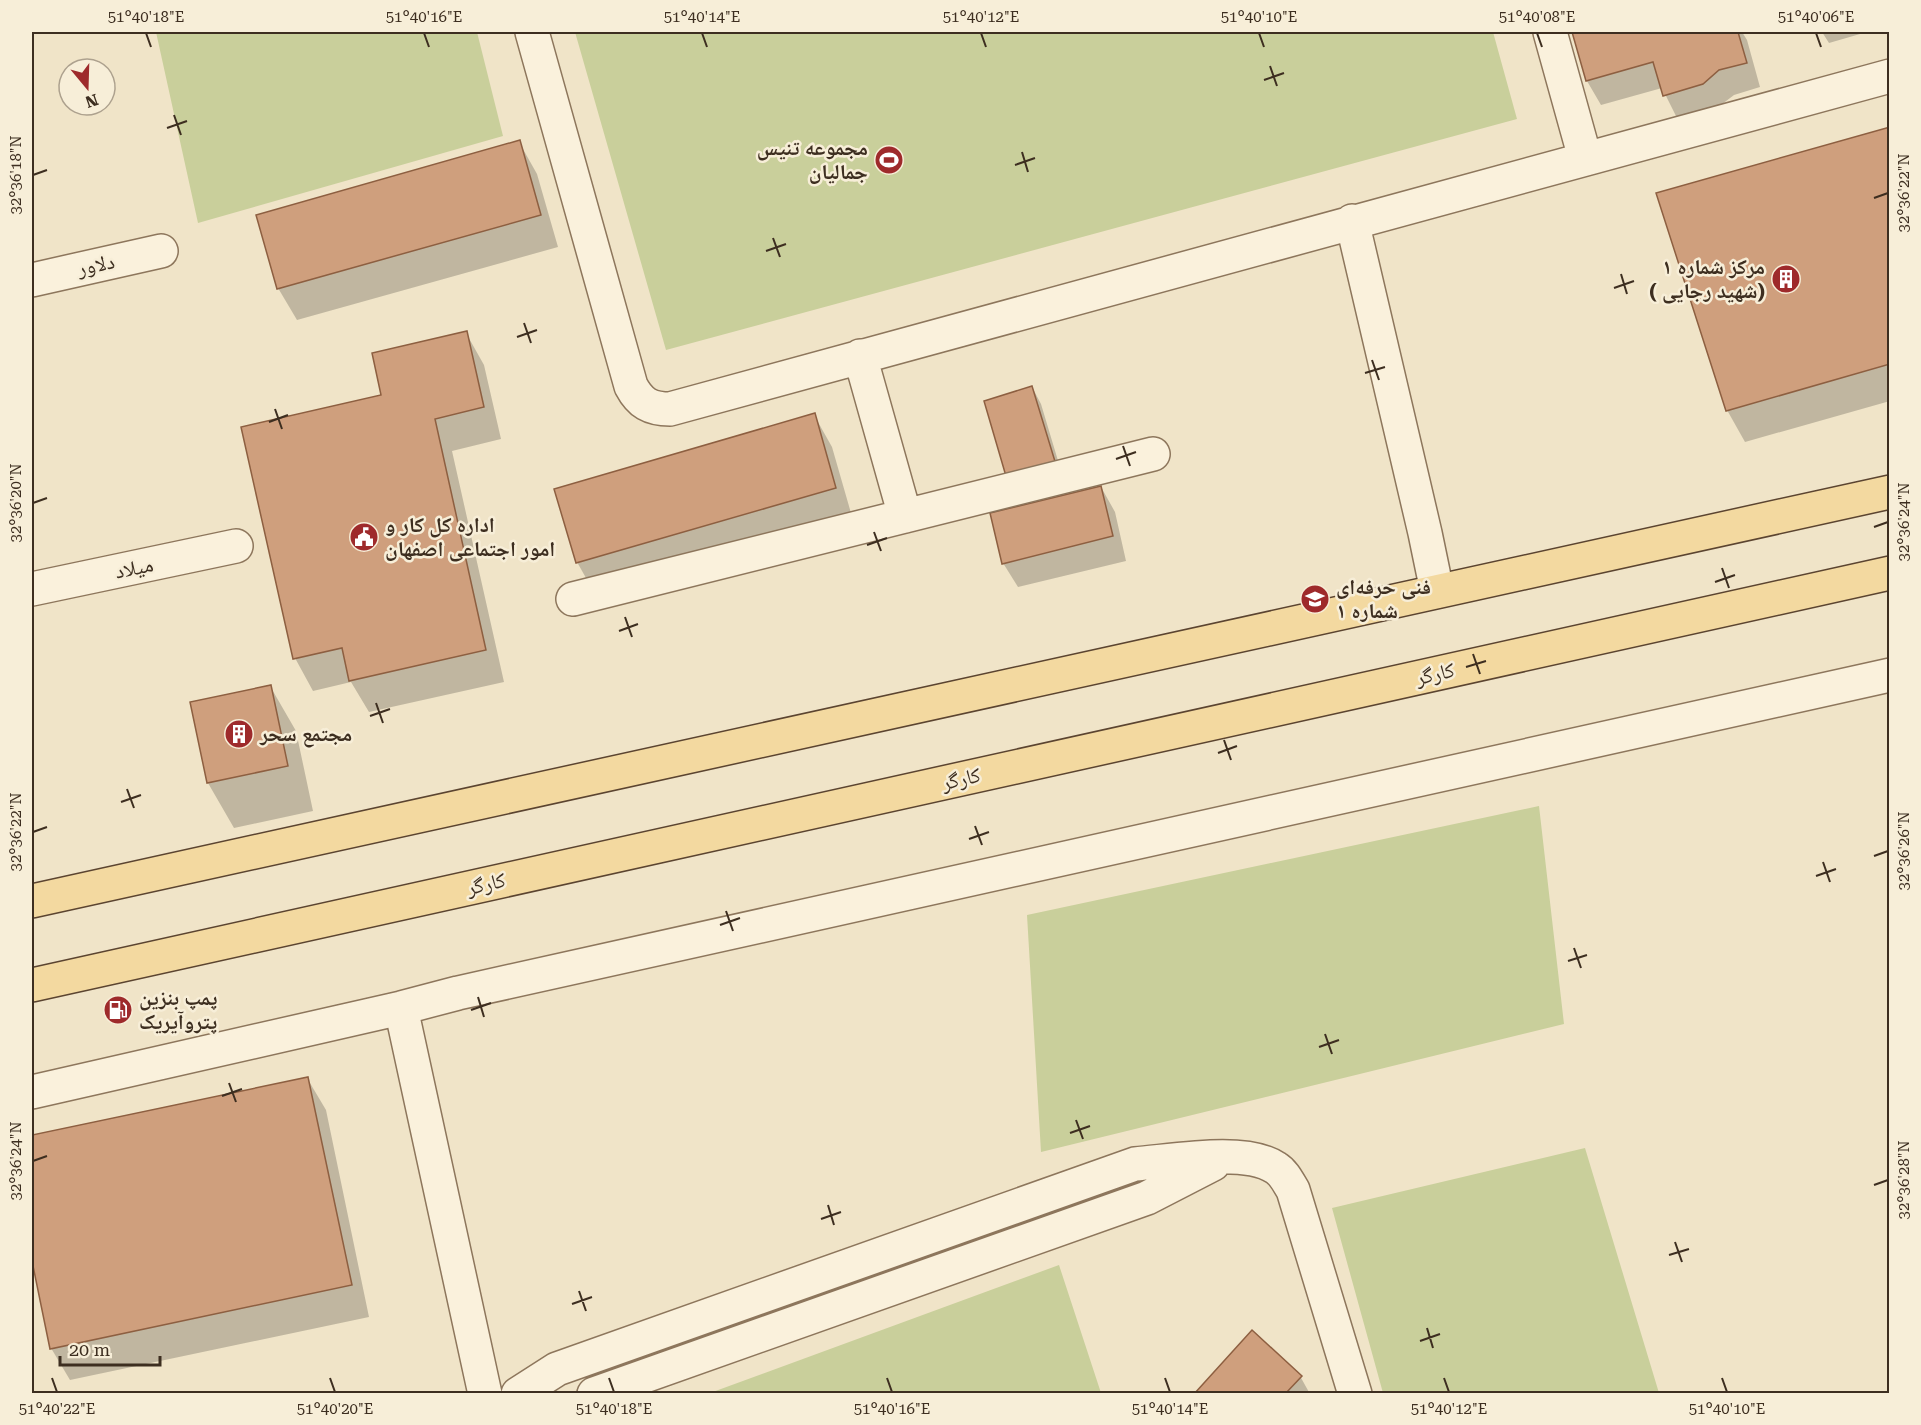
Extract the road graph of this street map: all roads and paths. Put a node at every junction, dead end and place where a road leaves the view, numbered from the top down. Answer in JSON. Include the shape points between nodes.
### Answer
{"nodes":[{"id":1,"x":532,"y":32,"type":"edge"},
{"id":2,"x":1550,"y":32,"type":"edge"},
{"id":3,"x":1890,"y":76,"type":"edge"},
{"id":4,"x":1585,"y":158,"type":"junction"},
{"id":5,"x":1352,"y":221,"type":"junction"},
{"id":6,"x":160,"y":251,"type":"dead end"},
{"id":7,"x":32,"y":280,"type":"edge"},
{"id":8,"x":860,"y":356,"type":"junction"},
{"id":9,"x":1153,"y":454,"type":"dead end"},
{"id":10,"x":1890,"y":492,"type":"edge"},
{"id":11,"x":905,"y":516,"type":"junction"},
{"id":12,"x":236,"y":546,"type":"dead end"},
{"id":13,"x":1890,"y":573,"type":"edge"},
{"id":14,"x":32,"y":589,"type":"edge"},
{"id":15,"x":1437,"y":591,"type":"junction"},
{"id":16,"x":573,"y":599,"type":"dead end"},
{"id":17,"x":1890,"y":675,"type":"edge"},
{"id":18,"x":32,"y":901,"type":"edge"},
{"id":19,"x":32,"y":985,"type":"edge"},
{"id":20,"x":400,"y":1008,"type":"junction"},
{"id":21,"x":32,"y":1092,"type":"edge"},
{"id":22,"x":1228,"y":1156,"type":"junction"},
{"id":23,"x":484,"y":1394,"type":"edge"},
{"id":24,"x":518,"y":1394,"type":"edge"},
{"id":25,"x":594,"y":1394,"type":"edge"},
{"id":26,"x":1355,"y":1394,"type":"edge"}],
"edges":[{"from":1,"to":8,"type":"street","via":[[637,397],[646,405],[670,409]]},
{"from":2,"to":4,"type":"street"},
{"from":3,"to":4,"type":"street"},
{"from":4,"to":5,"type":"street"},
{"from":5,"to":8,"type":"street"},
{"from":5,"to":15,"type":"street"},
{"from":6,"to":7,"type":"street","name":"دلاور"},
{"from":8,"to":11,"type":"street"},
{"from":9,"to":11,"type":"street"},
{"from":10,"to":15,"type":"main road"},
{"from":11,"to":16,"type":"street"},
{"from":12,"to":14,"type":"street","name":"میلاد"},
{"from":13,"to":19,"type":"main road","name":"کارگر"},
{"from":15,"to":18,"type":"main road"},
{"from":17,"to":20,"type":"street"},
{"from":20,"to":21,"type":"street"},
{"from":20,"to":23,"type":"street"},
{"from":22,"to":24,"type":"street","via":[[1135,1164],[557,1369]]},
{"from":22,"to":25,"type":"street","via":[[1147,1198]]},
{"from":22,"to":26,"type":"street","via":[[1276,1168],[1293,1190]]}]}
